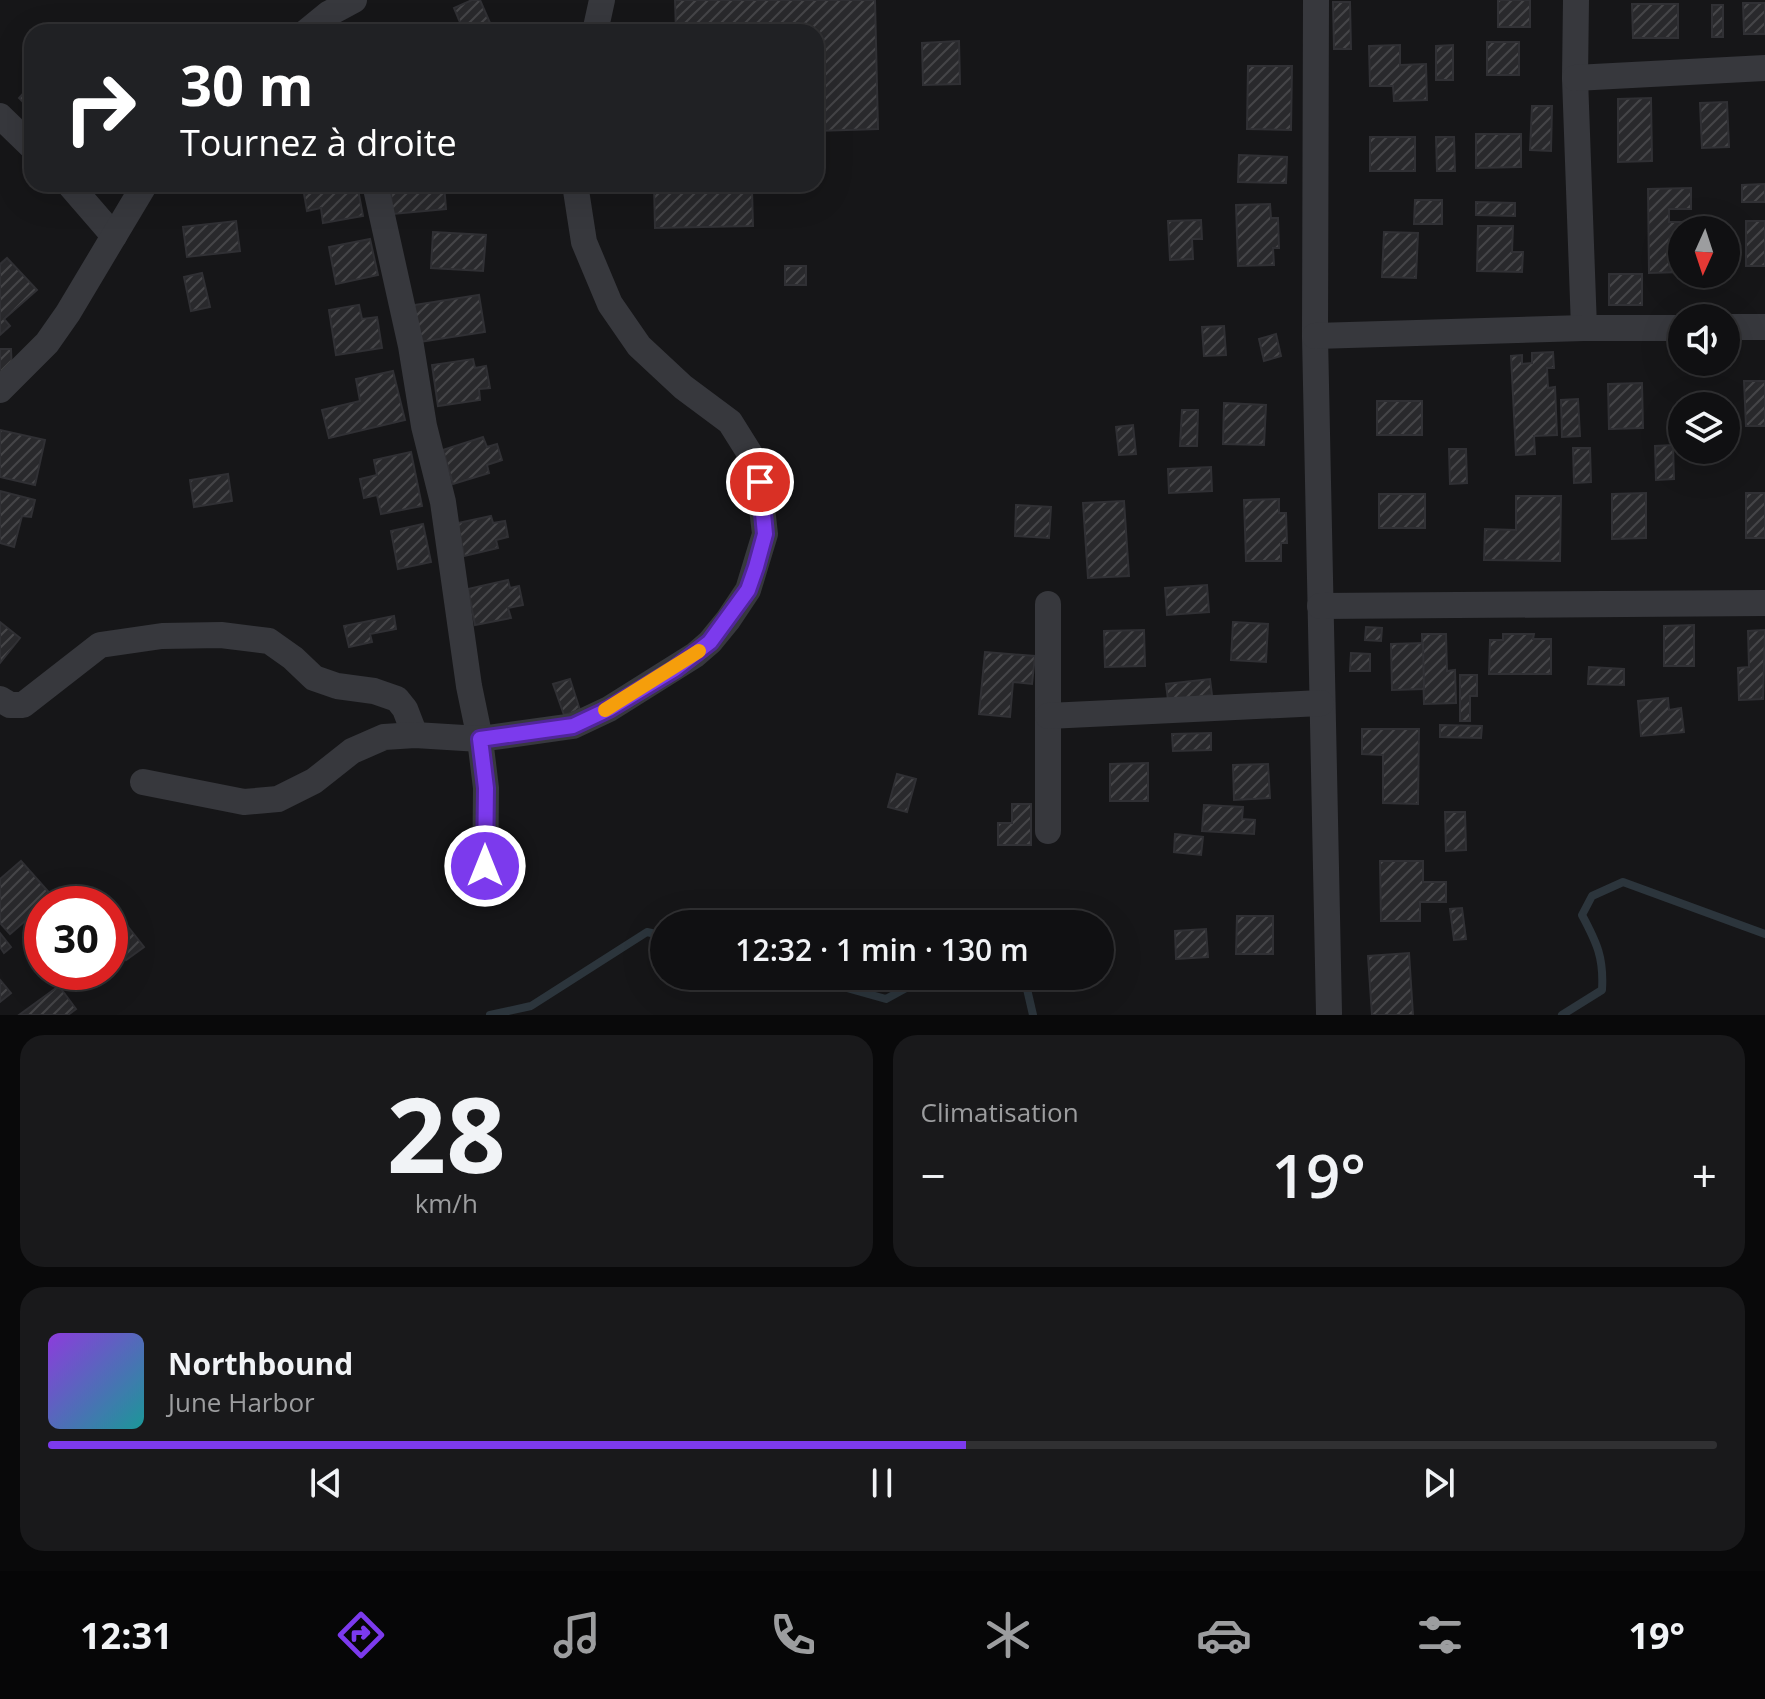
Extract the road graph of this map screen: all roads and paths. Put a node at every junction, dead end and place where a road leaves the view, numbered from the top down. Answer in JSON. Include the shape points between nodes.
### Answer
{"nodes":[{"id":1,"x":354,"y":0,"type":"edge"},
{"id":2,"x":602,"y":0,"type":"edge"},
{"id":3,"x":1316,"y":0,"type":"edge"},
{"id":4,"x":1576,"y":0,"type":"edge"},
{"id":5,"x":326,"y":15,"type":"edge"},
{"id":6,"x":597,"y":24,"type":"edge"},
{"id":7,"x":1765,"y":68,"type":"edge"},
{"id":8,"x":1575,"y":78,"type":"junction"},
{"id":9,"x":0,"y":116,"type":"edge"},
{"id":10,"x":24,"y":139,"type":"edge"},
{"id":11,"x":76,"y":192,"type":"edge"},
{"id":12,"x":140,"y":192,"type":"edge"},
{"id":13,"x":377,"y":192,"type":"edge"},
{"id":14,"x":576,"y":192,"type":"edge"},
{"id":15,"x":114,"y":236,"type":"junction"},
{"id":16,"x":1740,"y":327,"type":"edge"},
{"id":17,"x":1765,"y":327,"type":"edge"},
{"id":18,"x":1584,"y":328,"type":"junction"},
{"id":19,"x":1668,"y":328,"type":"edge"},
{"id":20,"x":1315,"y":336,"type":"junction"},
{"id":21,"x":0,"y":390,"type":"edge"},
{"id":22,"x":1765,"y":603,"type":"edge"},
{"id":23,"x":1048,"y":604,"type":"dead end"},
{"id":24,"x":1320,"y":606,"type":"junction"},
{"id":25,"x":0,"y":699,"type":"edge"},
{"id":26,"x":1321,"y":703,"type":"junction"},
{"id":27,"x":1048,"y":716,"type":"junction"},
{"id":28,"x":415,"y":735,"type":"junction"},
{"id":29,"x":480,"y":739,"type":"junction"},
{"id":30,"x":143,"y":782,"type":"dead end"},
{"id":31,"x":1048,"y":831,"type":"dead end"},
{"id":32,"x":485,"y":893,"type":"dead end"},
{"id":33,"x":1329,"y":1013,"type":"edge"}],
"edges":[{"from":1,"to":5,"type":"street"},
{"from":2,"to":6,"type":"street"},
{"from":3,"to":20,"type":"street"},
{"from":4,"to":8,"type":"street"},
{"from":7,"to":8,"type":"street"},
{"from":8,"to":18,"type":"street"},
{"from":9,"to":10,"type":"street"},
{"from":11,"to":15,"type":"street"},
{"from":12,"to":15,"type":"street"},
{"from":13,"to":29,"type":"street","via":[[443,502]]},
{"from":14,"to":29,"type":"street","via":[[584,242],[610,304],[639,346],[730,422],[757,465],[765,534],[748,590],[695,655],[573,726]]},
{"from":15,"to":21,"type":"street","via":[[47,343]]},
{"from":16,"to":17,"type":"street"},
{"from":18,"to":19,"type":"street"},
{"from":18,"to":20,"type":"street"},
{"from":20,"to":24,"type":"street"},
{"from":22,"to":24,"type":"street"},
{"from":23,"to":27,"type":"street"},
{"from":24,"to":26,"type":"street"},
{"from":25,"to":28,"type":"street","via":[[23,705],[100,645],[221,635],[269,641],[314,678],[397,699]]},
{"from":26,"to":27,"type":"street"},
{"from":26,"to":33,"type":"street"},
{"from":27,"to":31,"type":"street"},
{"from":28,"to":29,"type":"street"},
{"from":28,"to":30,"type":"street","via":[[384,737],[352,751],[314,781],[278,799],[244,802]]},
{"from":29,"to":32,"type":"street","via":[[486,788]]}]}
